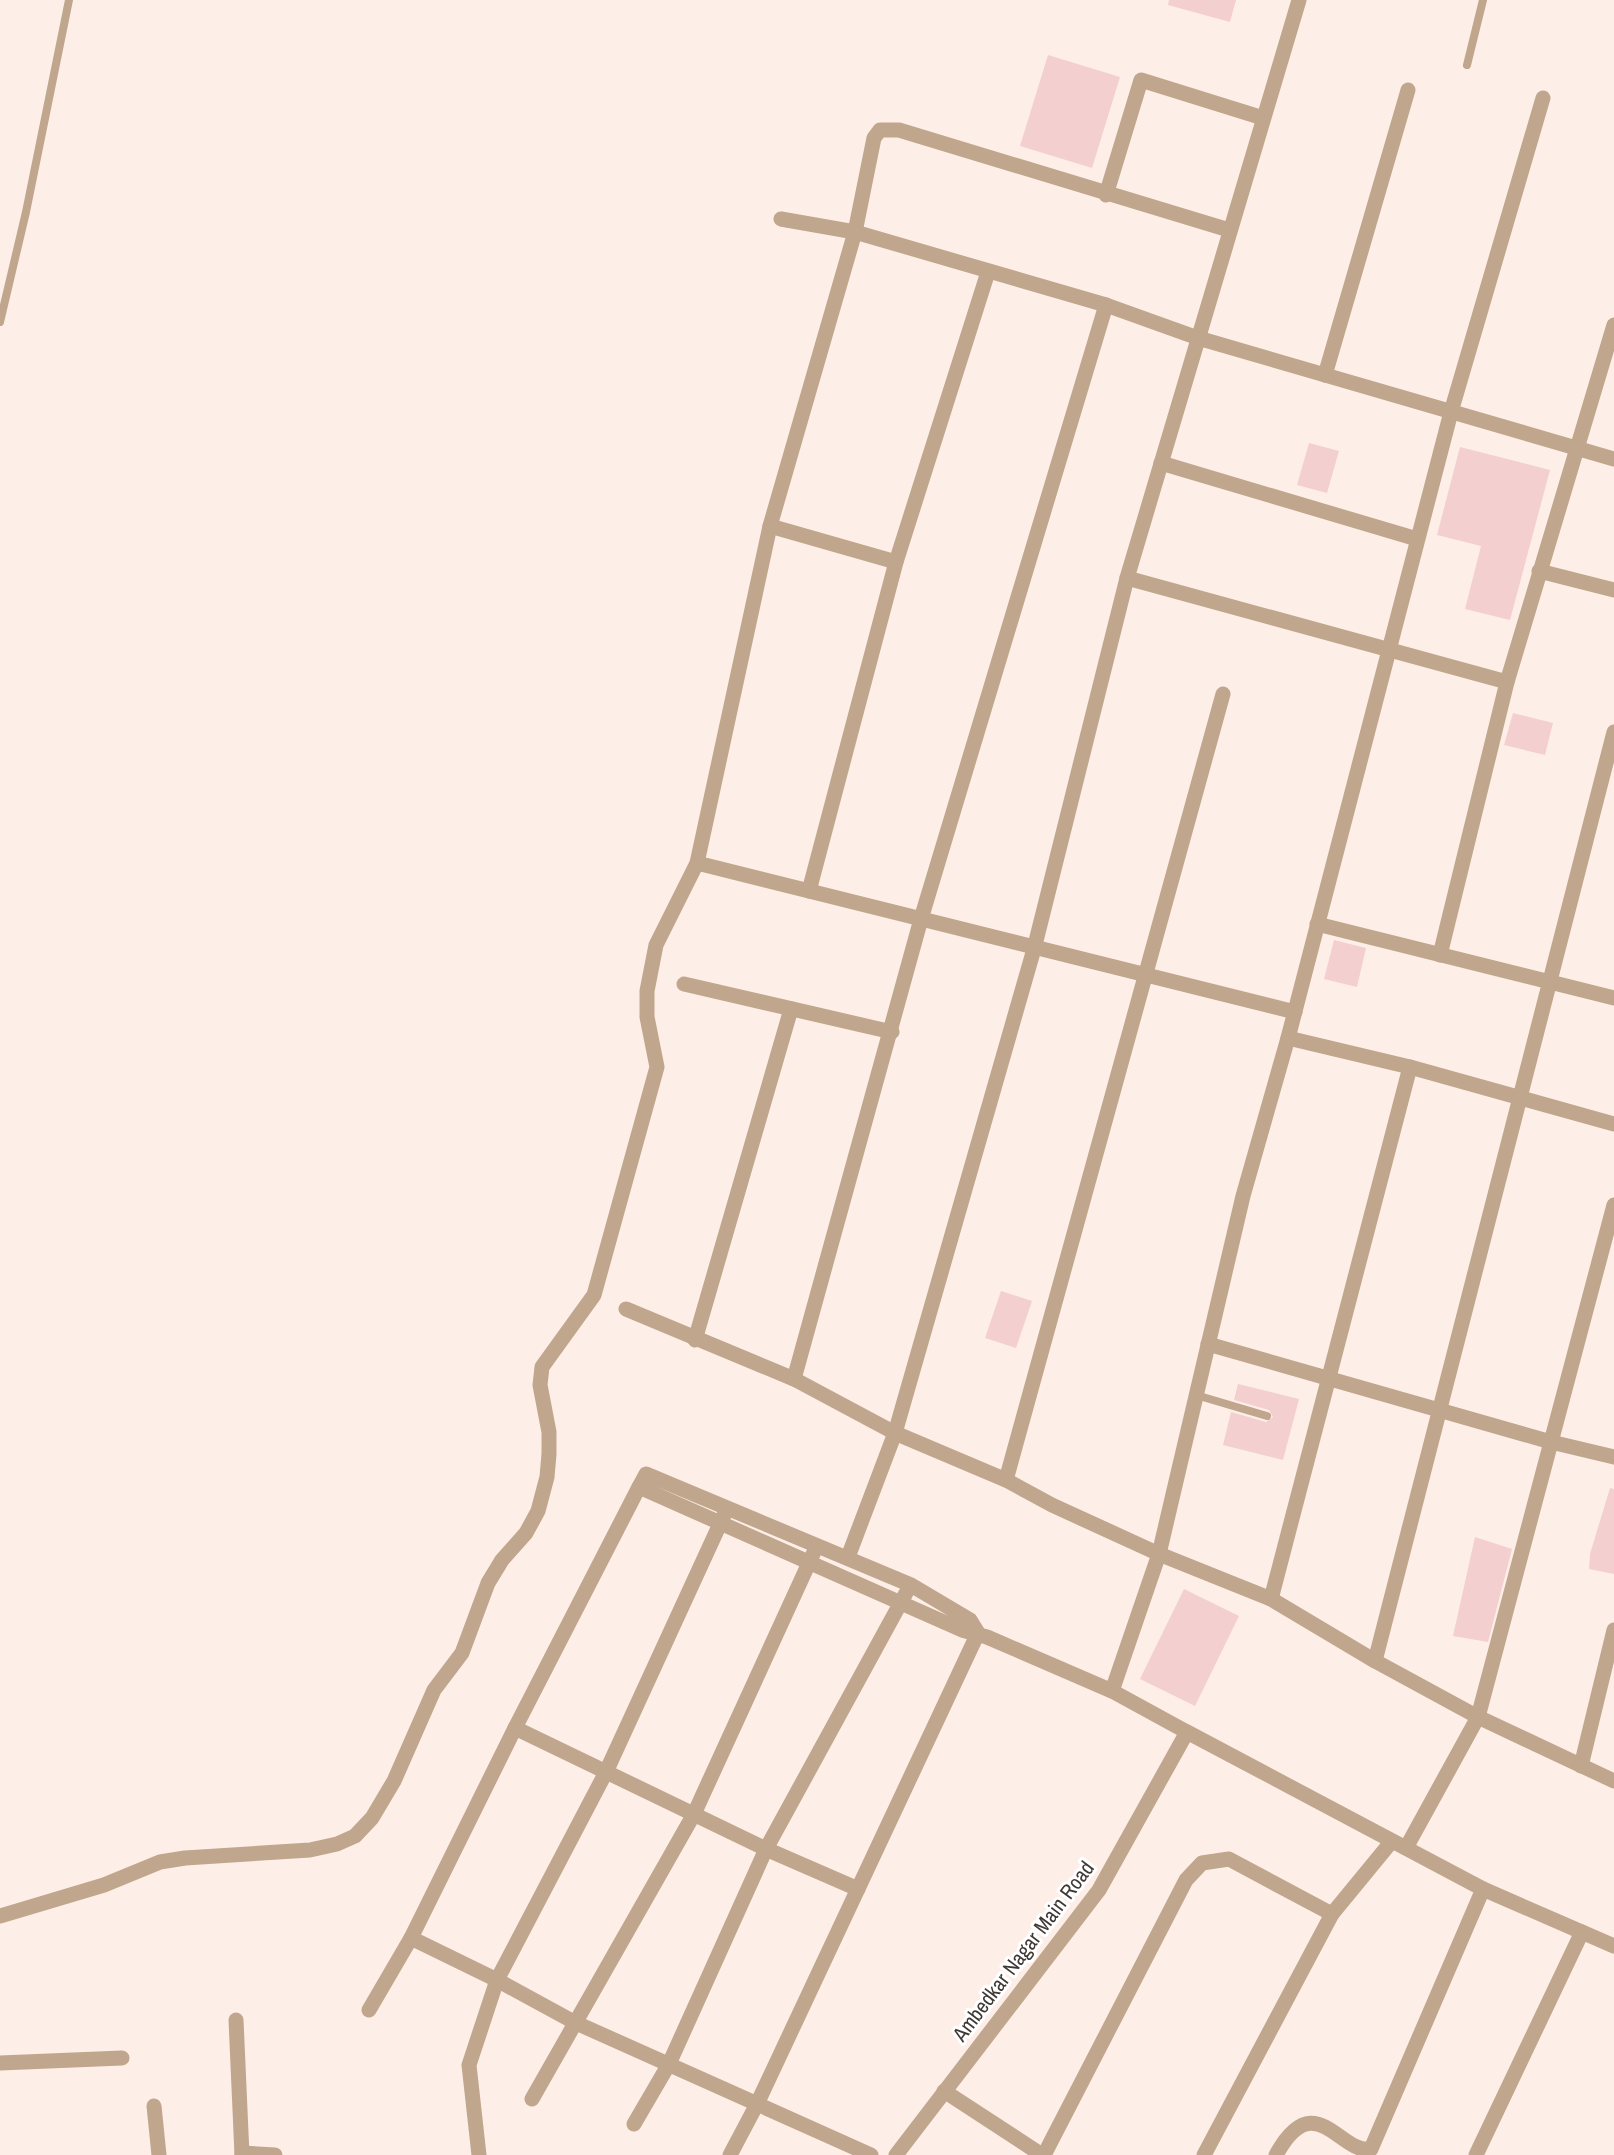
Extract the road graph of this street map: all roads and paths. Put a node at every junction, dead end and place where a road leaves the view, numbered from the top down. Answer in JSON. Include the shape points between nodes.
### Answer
{"nodes":[{"id":1,"x":69,"y":0,"type":"edge"},
{"id":2,"x":1299,"y":0,"type":"edge"},
{"id":3,"x":1483,"y":0,"type":"edge"},
{"id":4,"x":1467,"y":65,"type":"dead end"},
{"id":5,"x":1408,"y":90,"type":"dead end"},
{"id":6,"x":1543,"y":98,"type":"dead end"},
{"id":7,"x":1263,"y":118,"type":"junction"},
{"id":8,"x":1106,"y":195,"type":"junction"},
{"id":9,"x":781,"y":219,"type":"dead end"},
{"id":10,"x":1229,"y":230,"type":"junction"},
{"id":11,"x":855,"y":232,"type":"junction"},
{"id":12,"x":988,"y":272,"type":"junction"},
{"id":13,"x":1106,"y":305,"type":"junction"},
{"id":14,"x":0,"y":322,"type":"edge"},
{"id":15,"x":1614,"y":325,"type":"edge"},
{"id":16,"x":1198,"y":338,"type":"junction"},
{"id":17,"x":1325,"y":375,"type":"junction"},
{"id":18,"x":1451,"y":412,"type":"junction"},
{"id":19,"x":1579,"y":449,"type":"junction"},
{"id":20,"x":1614,"y":459,"type":"edge"},
{"id":21,"x":1161,"y":464,"type":"junction"},
{"id":22,"x":770,"y":526,"type":"junction"},
{"id":23,"x":1417,"y":539,"type":"junction"},
{"id":24,"x":896,"y":562,"type":"junction"},
{"id":25,"x":1539,"y":572,"type":"junction"},
{"id":26,"x":1127,"y":578,"type":"junction"},
{"id":27,"x":1614,"y":590,"type":"edge"},
{"id":28,"x":1389,"y":651,"type":"junction"},
{"id":29,"x":1507,"y":682,"type":"junction"},
{"id":30,"x":1223,"y":693,"type":"dead end"},
{"id":31,"x":1614,"y":732,"type":"edge"},
{"id":32,"x":697,"y":864,"type":"junction"},
{"id":33,"x":809,"y":891,"type":"junction"},
{"id":34,"x":921,"y":919,"type":"junction"},
{"id":35,"x":1317,"y":924,"type":"junction"},
{"id":36,"x":1034,"y":949,"type":"junction"},
{"id":37,"x":1440,"y":955,"type":"junction"},
{"id":38,"x":1146,"y":976,"type":"junction"},
{"id":39,"x":1550,"y":982,"type":"junction"},
{"id":40,"x":684,"y":984,"type":"dead end"},
{"id":41,"x":1614,"y":998,"type":"edge"},
{"id":42,"x":791,"y":1009,"type":"junction"},
{"id":43,"x":1295,"y":1012,"type":"junction"},
{"id":44,"x":892,"y":1032,"type":"junction"},
{"id":45,"x":1288,"y":1038,"type":"junction"},
{"id":46,"x":1410,"y":1067,"type":"junction"},
{"id":47,"x":1520,"y":1097,"type":"junction"},
{"id":48,"x":1614,"y":1124,"type":"edge"},
{"id":49,"x":1614,"y":1205,"type":"edge"},
{"id":50,"x":626,"y":1309,"type":"dead end"},
{"id":51,"x":695,"y":1340,"type":"junction"},
{"id":52,"x":1209,"y":1344,"type":"junction"},
{"id":53,"x":1329,"y":1378,"type":"junction"},
{"id":54,"x":794,"y":1379,"type":"junction"},
{"id":55,"x":1196,"y":1395,"type":"junction"},
{"id":56,"x":1440,"y":1410,"type":"junction"},
{"id":57,"x":1267,"y":1416,"type":"dead end"},
{"id":58,"x":895,"y":1433,"type":"junction"},
{"id":59,"x":1551,"y":1442,"type":"junction"},
{"id":60,"x":1614,"y":1457,"type":"edge"},
{"id":61,"x":1006,"y":1480,"type":"junction"},
{"id":62,"x":639,"y":1487,"type":"junction"},
{"id":63,"x":728,"y":1507,"type":"junction"},
{"id":64,"x":721,"y":1522,"type":"junction"},
{"id":65,"x":818,"y":1544,"type":"junction"},
{"id":66,"x":1159,"y":1554,"type":"junction"},
{"id":67,"x":848,"y":1557,"type":"junction"},
{"id":68,"x":810,"y":1561,"type":"junction"},
{"id":69,"x":910,"y":1585,"type":"junction"},
{"id":70,"x":1271,"y":1599,"type":"junction"},
{"id":71,"x":902,"y":1601,"type":"junction"},
{"id":72,"x":1614,"y":1630,"type":"edge"},
{"id":73,"x":978,"y":1634,"type":"junction"},
{"id":74,"x":1375,"y":1661,"type":"junction"},
{"id":75,"x":1112,"y":1691,"type":"junction"},
{"id":76,"x":1478,"y":1716,"type":"junction"},
{"id":77,"x":514,"y":1728,"type":"junction"},
{"id":78,"x":1187,"y":1732,"type":"junction"},
{"id":79,"x":1581,"y":1766,"type":"junction"},
{"id":80,"x":606,"y":1772,"type":"junction"},
{"id":81,"x":1614,"y":1781,"type":"edge"},
{"id":82,"x":694,"y":1814,"type":"junction"},
{"id":83,"x":1399,"y":1844,"type":"junction"},
{"id":84,"x":766,"y":1849,"type":"junction"},
{"id":85,"x":858,"y":1889,"type":"junction"},
{"id":86,"x":1483,"y":1889,"type":"junction"},
{"id":87,"x":1332,"y":1914,"type":"junction"},
{"id":88,"x":0,"y":1916,"type":"edge"},
{"id":89,"x":1582,"y":1932,"type":"junction"},
{"id":90,"x":411,"y":1938,"type":"junction"},
{"id":91,"x":1614,"y":1946,"type":"edge"},
{"id":92,"x":497,"y":1980,"type":"junction"},
{"id":93,"x":369,"y":2010,"type":"dead end"},
{"id":94,"x":236,"y":2020,"type":"dead end"},
{"id":95,"x":574,"y":2022,"type":"junction"},
{"id":96,"x":122,"y":2058,"type":"dead end"},
{"id":97,"x":0,"y":2063,"type":"edge"},
{"id":98,"x":669,"y":2064,"type":"junction"},
{"id":99,"x":944,"y":2091,"type":"junction"},
{"id":100,"x":532,"y":2099,"type":"dead end"},
{"id":101,"x":757,"y":2104,"type":"junction"},
{"id":102,"x":154,"y":2106,"type":"dead end"},
{"id":103,"x":634,"y":2124,"type":"dead end"},
{"id":104,"x":242,"y":2154,"type":"edge"},
{"id":105,"x":159,"y":2155,"type":"edge"},
{"id":106,"x":275,"y":2155,"type":"edge"},
{"id":107,"x":479,"y":2155,"type":"edge"},
{"id":108,"x":730,"y":2155,"type":"edge"},
{"id":109,"x":871,"y":2155,"type":"edge"},
{"id":110,"x":896,"y":2155,"type":"edge"},
{"id":111,"x":1043,"y":2155,"type":"edge"},
{"id":112,"x":1204,"y":2155,"type":"edge"},
{"id":113,"x":1276,"y":2155,"type":"edge"},
{"id":114,"x":1476,"y":2155,"type":"edge"}],
"edges":[{"from":1,"to":14,"type":"lane"},
{"from":2,"to":7,"type":"street"},
{"from":3,"to":4,"type":"lane"},
{"from":5,"to":17,"type":"street"},
{"from":6,"to":18,"type":"street"},
{"from":7,"to":8,"type":"street","via":[[1141,80]]},
{"from":7,"to":10,"type":"street"},
{"from":8,"to":10,"type":"street"},
{"from":8,"to":11,"type":"street","via":[[889,128],[880,130],[874,138]]},
{"from":9,"to":11,"type":"street"},
{"from":10,"to":16,"type":"street"},
{"from":11,"to":12,"type":"street"},
{"from":11,"to":22,"type":"street"},
{"from":12,"to":13,"type":"street"},
{"from":12,"to":24,"type":"street"},
{"from":13,"to":16,"type":"street"},
{"from":13,"to":34,"type":"street"},
{"from":15,"to":19,"type":"street"},
{"from":16,"to":17,"type":"street"},
{"from":16,"to":21,"type":"street"},
{"from":17,"to":18,"type":"street"},
{"from":18,"to":19,"type":"street"},
{"from":18,"to":23,"type":"street"},
{"from":19,"to":20,"type":"street"},
{"from":19,"to":25,"type":"street"},
{"from":21,"to":23,"type":"street"},
{"from":21,"to":26,"type":"street"},
{"from":22,"to":24,"type":"street"},
{"from":22,"to":32,"type":"street"},
{"from":23,"to":28,"type":"street"},
{"from":24,"to":33,"type":"street"},
{"from":25,"to":27,"type":"street"},
{"from":25,"to":29,"type":"street"},
{"from":26,"to":28,"type":"street"},
{"from":26,"to":36,"type":"street"},
{"from":28,"to":29,"type":"street"},
{"from":28,"to":35,"type":"street"},
{"from":29,"to":37,"type":"street"},
{"from":30,"to":38,"type":"street"},
{"from":31,"to":39,"type":"street"},
{"from":32,"to":33,"type":"street"},
{"from":32,"to":88,"type":"street","via":[[656,945],[647,991],[647,1017],[657,1067],[594,1295],[542,1367],[540,1385],[549,1454],[538,1512],[488,1583],[462,1653],[434,1690],[394,1780],[372,1818],[356,1836],[337,1844],[310,1850],[160,1862],[104,1885]]},
{"from":33,"to":34,"type":"street"},
{"from":34,"to":36,"type":"street"},
{"from":34,"to":44,"type":"street"},
{"from":35,"to":37,"type":"street"},
{"from":35,"to":43,"type":"street"},
{"from":36,"to":38,"type":"street"},
{"from":36,"to":58,"type":"street"},
{"from":37,"to":39,"type":"street"},
{"from":38,"to":43,"type":"street"},
{"from":38,"to":61,"type":"street"},
{"from":39,"to":41,"type":"street"},
{"from":39,"to":47,"type":"street"},
{"from":40,"to":42,"type":"street"},
{"from":42,"to":44,"type":"street"},
{"from":42,"to":51,"type":"street"},
{"from":43,"to":45,"type":"street"},
{"from":44,"to":54,"type":"street"},
{"from":45,"to":46,"type":"street"},
{"from":45,"to":52,"type":"street","via":[[1244,1196]]},
{"from":46,"to":47,"type":"street"},
{"from":46,"to":53,"type":"street"},
{"from":47,"to":48,"type":"street"},
{"from":47,"to":56,"type":"street"},
{"from":49,"to":59,"type":"street"},
{"from":50,"to":51,"type":"street"},
{"from":51,"to":54,"type":"street"},
{"from":52,"to":53,"type":"street"},
{"from":52,"to":55,"type":"street"},
{"from":53,"to":56,"type":"street"},
{"from":53,"to":70,"type":"street"},
{"from":54,"to":58,"type":"street"},
{"from":55,"to":57,"type":"lane"},
{"from":55,"to":66,"type":"street"},
{"from":56,"to":59,"type":"street"},
{"from":56,"to":74,"type":"street"},
{"from":58,"to":61,"type":"street"},
{"from":58,"to":67,"type":"street"},
{"from":59,"to":60,"type":"street"},
{"from":59,"to":76,"type":"street"},
{"from":61,"to":66,"type":"street"},
{"from":62,"to":63,"type":"street","via":[[646,1474]]},
{"from":62,"to":64,"type":"street"},
{"from":62,"to":77,"type":"street"},
{"from":63,"to":64,"type":"street"},
{"from":63,"to":65,"type":"street"},
{"from":64,"to":68,"type":"street"},
{"from":64,"to":80,"type":"street"},
{"from":65,"to":67,"type":"street"},
{"from":65,"to":68,"type":"street"},
{"from":66,"to":70,"type":"street"},
{"from":66,"to":75,"type":"street"},
{"from":67,"to":69,"type":"street"},
{"from":68,"to":71,"type":"street"},
{"from":68,"to":82,"type":"street"},
{"from":69,"to":71,"type":"street"},
{"from":69,"to":73,"type":"street","via":[[970,1620]]},
{"from":70,"to":74,"type":"street"},
{"from":71,"to":73,"type":"street"},
{"from":71,"to":84,"type":"street"},
{"from":72,"to":79,"type":"street"},
{"from":73,"to":75,"type":"street"},
{"from":73,"to":85,"type":"street"},
{"from":74,"to":76,"type":"street"},
{"from":75,"to":78,"type":"street"},
{"from":76,"to":79,"type":"street"},
{"from":76,"to":83,"type":"street"},
{"from":77,"to":80,"type":"street"},
{"from":77,"to":90,"type":"street"},
{"from":78,"to":83,"type":"street"},
{"from":78,"to":99,"type":"street","name":"Ambedkar Nagar Main Road","via":[[1099,1890]]},
{"from":79,"to":81,"type":"street"},
{"from":80,"to":82,"type":"street"},
{"from":80,"to":92,"type":"street"},
{"from":82,"to":84,"type":"street"},
{"from":82,"to":95,"type":"street"},
{"from":83,"to":86,"type":"street"},
{"from":83,"to":87,"type":"street"},
{"from":84,"to":85,"type":"street"},
{"from":84,"to":98,"type":"street"},
{"from":85,"to":101,"type":"street"},
{"from":86,"to":89,"type":"street"},
{"from":86,"to":113,"type":"street","via":[[1371,2149],[1363,2154],[1354,2153],[1318,2127],[1309,2127],[1291,2133]]},
{"from":87,"to":111,"type":"street","via":[[1229,1859],[1202,1863],[1186,1880]]},
{"from":87,"to":112,"type":"street"},
{"from":89,"to":91,"type":"street"},
{"from":89,"to":114,"type":"street"},
{"from":90,"to":92,"type":"street"},
{"from":90,"to":93,"type":"street"},
{"from":92,"to":95,"type":"street"},
{"from":92,"to":107,"type":"street","via":[[469,2065]]},
{"from":94,"to":104,"type":"street"},
{"from":95,"to":98,"type":"street"},
{"from":95,"to":100,"type":"street"},
{"from":96,"to":97,"type":"street"},
{"from":98,"to":101,"type":"street"},
{"from":98,"to":103,"type":"street"},
{"from":99,"to":110,"type":"street","name":"Ambedkar Nagar Main Road"},
{"from":99,"to":111,"type":"street"},
{"from":101,"to":108,"type":"street"},
{"from":101,"to":109,"type":"street"},
{"from":102,"to":105,"type":"street"},
{"from":104,"to":106,"type":"street"}]}
